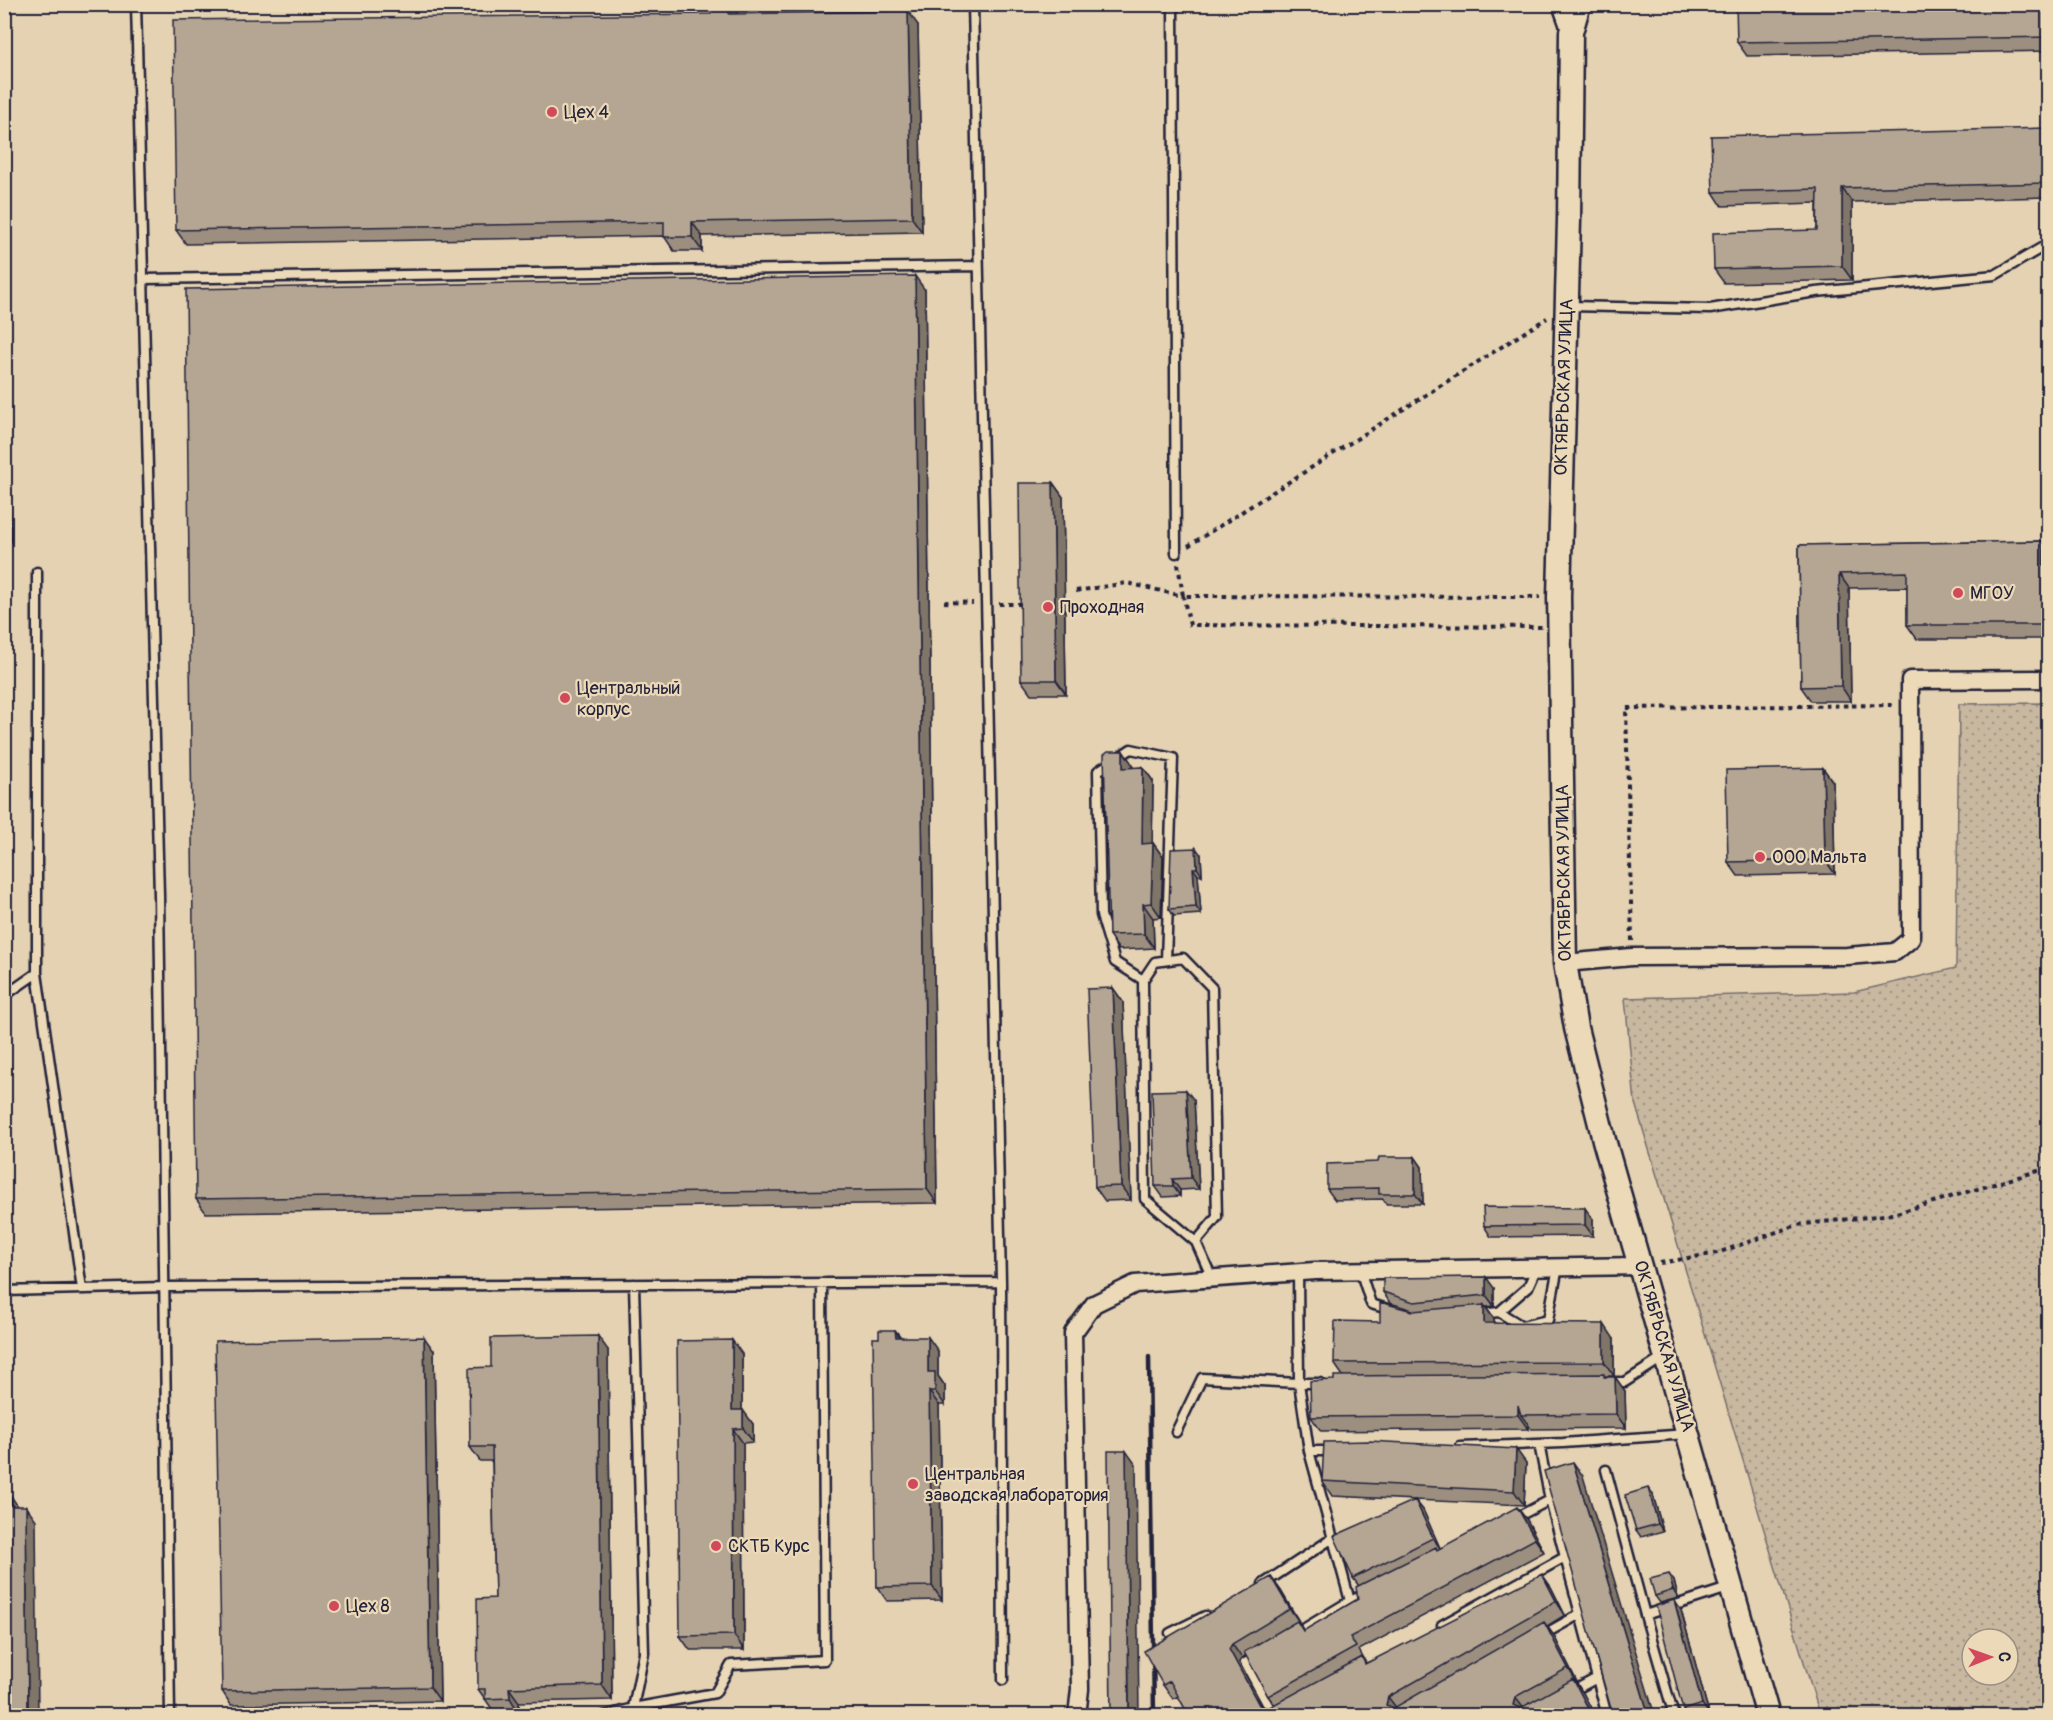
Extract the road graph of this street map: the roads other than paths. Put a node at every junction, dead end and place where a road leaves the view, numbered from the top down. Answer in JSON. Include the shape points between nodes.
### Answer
{"nodes":[{"id":1,"x":136,"y":4,"type":"edge"},
{"id":2,"x":973,"y":4,"type":"edge"},
{"id":3,"x":1173,"y":4,"type":"edge"},
{"id":4,"x":1561,"y":4,"type":"edge"},
{"id":5,"x":1579,"y":4,"type":"edge"},
{"id":6,"x":1571,"y":32,"type":"junction"},
{"id":7,"x":2049,"y":243,"type":"edge"},
{"id":8,"x":978,"y":266,"type":"junction"},
{"id":9,"x":143,"y":279,"type":"junction"},
{"id":10,"x":1567,"y":306,"type":"junction"},
{"id":11,"x":1176,"y":553,"type":"road end"},
{"id":12,"x":37,"y":572,"type":"dead end"},
{"id":13,"x":2049,"y":679,"type":"edge"},
{"id":14,"x":1166,"y":960,"type":"junction"},
{"id":15,"x":1565,"y":963,"type":"junction"},
{"id":16,"x":38,"y":973,"type":"junction"},
{"id":17,"x":1143,"y":980,"type":"junction"},
{"id":18,"x":4,"y":996,"type":"edge"},
{"id":19,"x":1196,"y":1242,"type":"junction"},
{"id":20,"x":1642,"y":1266,"type":"junction"},
{"id":21,"x":1558,"y":1267,"type":"junction"},
{"id":22,"x":1537,"y":1268,"type":"junction"},
{"id":23,"x":1360,"y":1270,"type":"junction"},
{"id":24,"x":1298,"y":1272,"type":"junction"},
{"id":25,"x":1212,"y":1278,"type":"junction"},
{"id":26,"x":1001,"y":1282,"type":"junction"},
{"id":27,"x":822,"y":1283,"type":"junction"},
{"id":28,"x":634,"y":1284,"type":"junction"},
{"id":29,"x":164,"y":1287,"type":"junction"},
{"id":30,"x":81,"y":1289,"type":"junction"},
{"id":31,"x":4,"y":1291,"type":"edge"},
{"id":32,"x":1499,"y":1312,"type":"junction"},
{"id":33,"x":1401,"y":1313,"type":"edge"},
{"id":34,"x":1466,"y":1315,"type":"edge"},
{"id":35,"x":1667,"y":1356,"type":"junction"},
{"id":36,"x":1601,"y":1382,"type":"edge"},
{"id":37,"x":1299,"y":1383,"type":"junction"},
{"id":38,"x":1334,"y":1383,"type":"edge"},
{"id":39,"x":1176,"y":1432,"type":"dead end"},
{"id":40,"x":1689,"y":1434,"type":"junction"},
{"id":41,"x":1539,"y":1444,"type":"junction"},
{"id":42,"x":1447,"y":1447,"type":"edge"},
{"id":43,"x":1344,"y":1450,"type":"edge"},
{"id":44,"x":1309,"y":1452,"type":"junction"},
{"id":45,"x":1606,"y":1470,"type":"dead end"},
{"id":46,"x":1550,"y":1500,"type":"junction"},
{"id":47,"x":1508,"y":1521,"type":"edge"},
{"id":48,"x":1333,"y":1538,"type":"junction"},
{"id":49,"x":1565,"y":1557,"type":"junction"},
{"id":50,"x":1732,"y":1587,"type":"junction"},
{"id":51,"x":1255,"y":1589,"type":"edge"},
{"id":52,"x":1371,"y":1590,"type":"edge"},
{"id":53,"x":1350,"y":1601,"type":"junction"},
{"id":54,"x":1213,"y":1612,"type":"edge"},
{"id":55,"x":1580,"y":1614,"type":"junction"},
{"id":56,"x":1646,"y":1615,"type":"junction"},
{"id":57,"x":1432,"y":1630,"type":"edge"},
{"id":58,"x":1170,"y":1633,"type":"edge"},
{"id":59,"x":1283,"y":1641,"type":"edge"},
{"id":60,"x":1531,"y":1642,"type":"edge"},
{"id":61,"x":1264,"y":1652,"type":"edge"},
{"id":62,"x":1598,"y":1678,"type":"junction"},
{"id":63,"x":1003,"y":1680,"type":"dead end"},
{"id":64,"x":1558,"y":1700,"type":"edge"},
{"id":65,"x":633,"y":1708,"type":"junction"},
{"id":66,"x":1288,"y":1710,"type":"edge"},
{"id":67,"x":170,"y":1716,"type":"edge"},
{"id":68,"x":604,"y":1716,"type":"edge"},
{"id":69,"x":1077,"y":1716,"type":"edge"},
{"id":70,"x":1276,"y":1716,"type":"edge"},
{"id":71,"x":1607,"y":1716,"type":"edge"},
{"id":72,"x":1674,"y":1716,"type":"edge"},
{"id":73,"x":1768,"y":1716,"type":"edge"}],
"edges":[{"from":1,"to":9,"type":"lane"},
{"from":2,"to":8,"type":"lane"},
{"from":3,"to":11,"type":"lane"},
{"from":4,"to":6,"type":"street"},
{"from":5,"to":6,"type":"main road","name":"ОКТЯБРЬСКАЯ УЛИЦА"},
{"from":6,"to":10,"type":"main road","name":"ОКТЯБРЬСКАЯ УЛИЦА"},
{"from":7,"to":10,"type":"lane","via":[[1995,275],[1816,292],[1710,309]]},
{"from":8,"to":9,"type":"lane"},
{"from":8,"to":26,"type":"lane"},
{"from":9,"to":29,"type":"lane","via":[[159,895]]},
{"from":10,"to":15,"type":"main road","name":"ОКТЯБРЬСКАЯ УЛИЦА","via":[[1559,597]]},
{"from":12,"to":16,"type":"lane"},
{"from":13,"to":15,"type":"street","via":[[1910,680],[1911,939],[1895,952],[1847,956],[1632,957]]},
{"from":14,"to":17,"type":"lane","via":[[1155,962]]},
{"from":14,"to":17,"type":"lane","via":[[1173,758],[1131,749],[1098,771],[1101,915],[1115,962]]},
{"from":14,"to":19,"type":"lane","via":[[1183,958],[1212,988],[1217,1217]]},
{"from":15,"to":20,"type":"main road","name":"ОКТЯБРЬСКАЯ УЛИЦА","via":[[1576,1028],[1604,1140]]},
{"from":16,"to":18,"type":"lane"},
{"from":16,"to":30,"type":"lane"},
{"from":17,"to":19,"type":"lane","via":[[1145,1199]]},
{"from":19,"to":25,"type":"lane"},
{"from":20,"to":21,"type":"street"},
{"from":20,"to":35,"type":"main road","name":"ОКТЯБРЬСКАЯ УЛИЦА"},
{"from":21,"to":22,"type":"street"},
{"from":21,"to":32,"type":"lane","via":[[1548,1320],[1522,1326]]},
{"from":22,"to":23,"type":"street"},
{"from":22,"to":32,"type":"lane","via":[[1528,1287]]},
{"from":23,"to":24,"type":"street"},
{"from":23,"to":33,"type":"lane","via":[[1371,1304]]},
{"from":24,"to":25,"type":"street"},
{"from":24,"to":37,"type":"lane"},
{"from":25,"to":69,"type":"street","via":[[1135,1284],[1095,1304],[1073,1333],[1080,1689]]},
{"from":26,"to":27,"type":"lane"},
{"from":26,"to":63,"type":"lane"},
{"from":27,"to":28,"type":"lane"},
{"from":27,"to":65,"type":"lane","via":[[825,1660],[731,1665],[715,1693]]},
{"from":28,"to":29,"type":"lane"},
{"from":28,"to":65,"type":"lane","via":[[644,1653]]},
{"from":29,"to":30,"type":"lane"},
{"from":29,"to":67,"type":"lane"},
{"from":30,"to":31,"type":"lane"},
{"from":32,"to":34,"type":"lane"},
{"from":35,"to":36,"type":"lane","via":[[1625,1382]]},
{"from":35,"to":40,"type":"main road","name":"ОКТЯБРЬСКАЯ УЛИЦА"},
{"from":37,"to":38,"type":"lane"},
{"from":37,"to":39,"type":"lane","via":[[1202,1378]]},
{"from":37,"to":44,"type":"lane"},
{"from":40,"to":41,"type":"lane"},
{"from":40,"to":50,"type":"main road","name":"ОКТЯБРЬСКАЯ УЛИЦА"},
{"from":41,"to":42,"type":"lane"},
{"from":41,"to":46,"type":"lane"},
{"from":43,"to":44,"type":"lane"},
{"from":44,"to":48,"type":"lane"},
{"from":45,"to":56,"type":"lane"},
{"from":46,"to":47,"type":"lane"},
{"from":46,"to":49,"type":"lane"},
{"from":48,"to":51,"type":"lane"},
{"from":48,"to":53,"type":"lane"},
{"from":49,"to":55,"type":"lane"},
{"from":49,"to":57,"type":"lane"},
{"from":50,"to":56,"type":"lane"},
{"from":50,"to":73,"type":"main road","name":"ОКТЯБРЬСКАЯ УЛИЦА"},
{"from":52,"to":53,"type":"lane"},
{"from":53,"to":59,"type":"lane"},
{"from":54,"to":58,"type":"lane"},
{"from":55,"to":60,"type":"lane"},
{"from":55,"to":62,"type":"lane"},
{"from":56,"to":72,"type":"lane"},
{"from":61,"to":70,"type":"lane","via":[[1245,1663]]},
{"from":62,"to":64,"type":"lane"},
{"from":62,"to":71,"type":"lane"},
{"from":65,"to":68,"type":"lane"},
{"from":66,"to":70,"type":"lane"}]}
